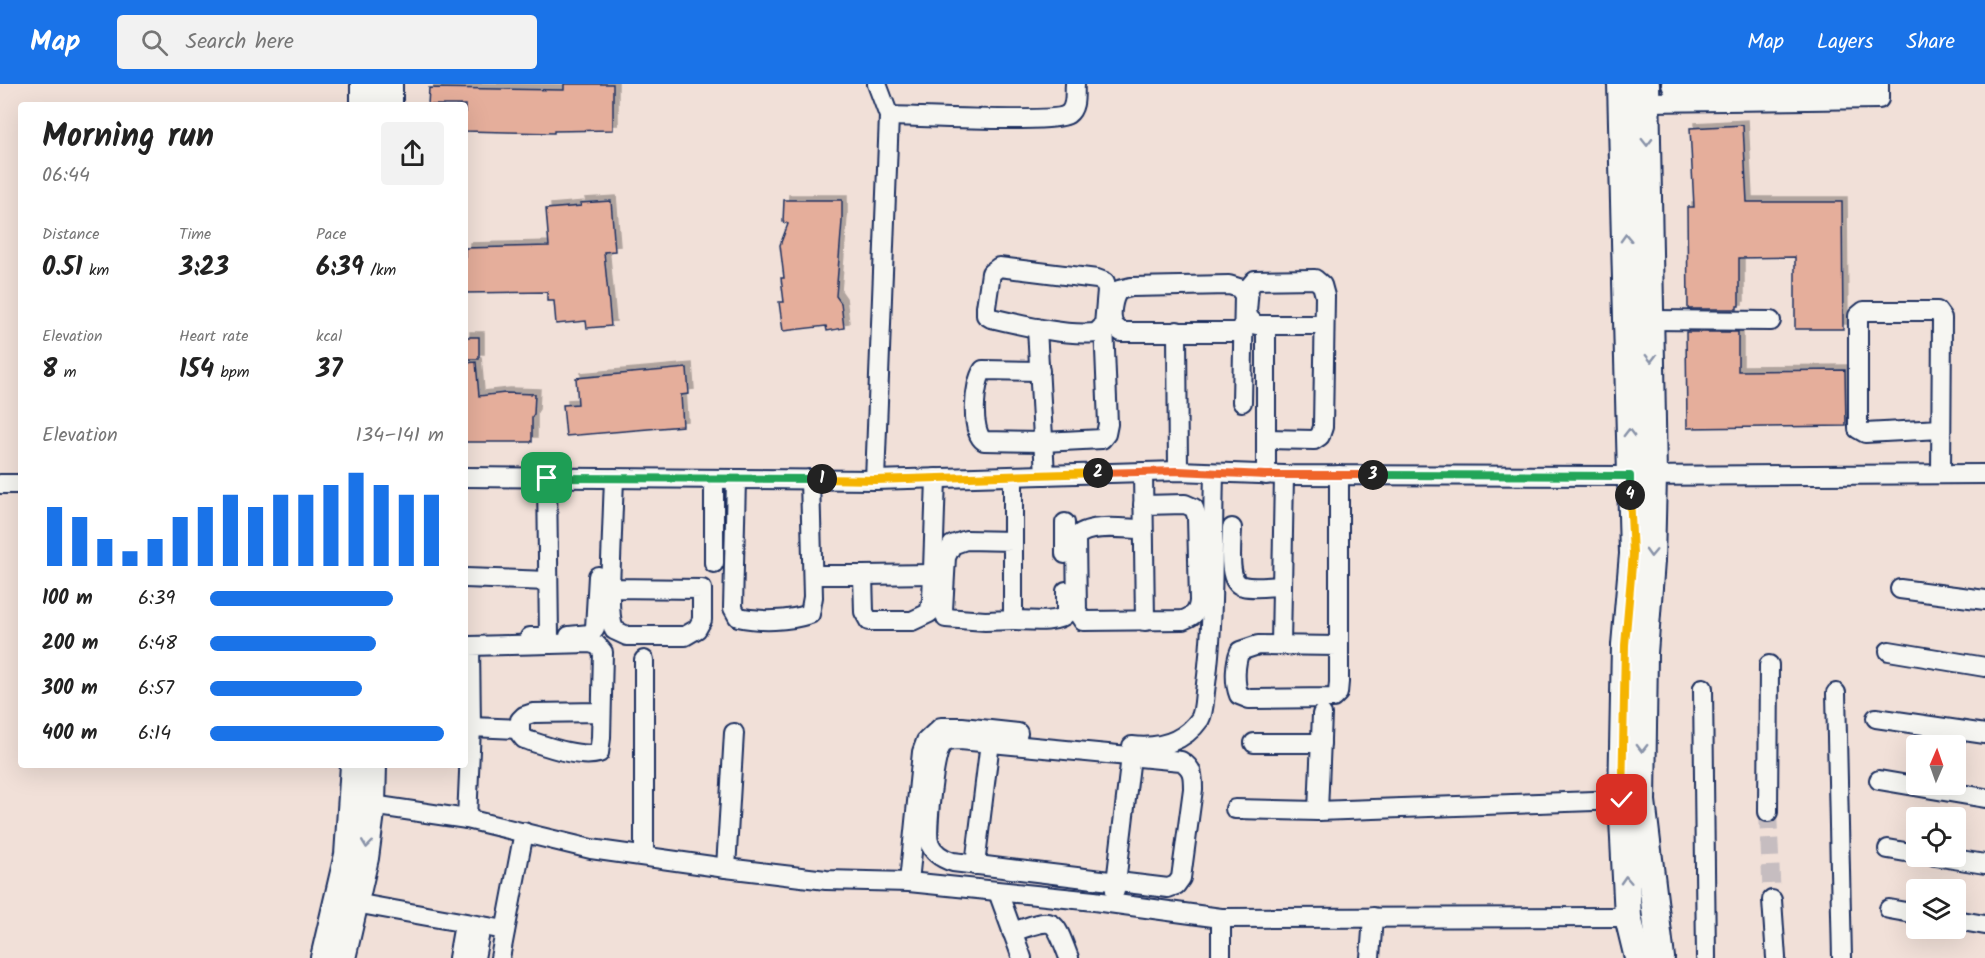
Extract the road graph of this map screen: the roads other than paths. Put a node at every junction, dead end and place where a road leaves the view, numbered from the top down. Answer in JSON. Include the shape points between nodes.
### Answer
{"nodes":[{"id":1,"x":364,"y":84,"type":"edge"},
{"id":2,"x":389,"y":84,"type":"edge"},
{"id":3,"x":877,"y":84,"type":"edge"},
{"id":4,"x":1075,"y":84,"type":"edge"},
{"id":5,"x":1621,"y":84,"type":"edge"},
{"id":6,"x":1877,"y":84,"type":"edge"},
{"id":7,"x":1672,"y":91,"type":"edge"},
{"id":8,"x":1646,"y":93,"type":"edge"},
{"id":9,"x":364,"y":102,"type":"edge"},
{"id":10,"x":388,"y":102,"type":"edge"},
{"id":11,"x":889,"y":116,"type":"junction"},
{"id":12,"x":1650,"y":320,"type":"junction"},
{"id":13,"x":1772,"y":321,"type":"dead end"},
{"id":14,"x":1104,"y":325,"type":"junction"},
{"id":15,"x":1266,"y":325,"type":"junction"},
{"id":16,"x":1324,"y":325,"type":"junction"},
{"id":17,"x":1037,"y":328,"type":"junction"},
{"id":18,"x":1177,"y":331,"type":"junction"},
{"id":19,"x":1243,"y":332,"type":"junction"},
{"id":20,"x":1040,"y":371,"type":"junction"},
{"id":21,"x":1242,"y":402,"type":"dead end"},
{"id":22,"x":1941,"y":429,"type":"junction"},
{"id":23,"x":1266,"y":439,"type":"junction"},
{"id":24,"x":1043,"y":442,"type":"junction"},
{"id":25,"x":1178,"y":471,"type":"junction"},
{"id":26,"x":1143,"y":472,"type":"junction"},
{"id":27,"x":1214,"y":472,"type":"junction"},
{"id":28,"x":1941,"y":474,"type":"junction"},
{"id":29,"x":1985,"y":474,"type":"edge"},
{"id":30,"x":1045,"y":475,"type":"junction"},
{"id":31,"x":1275,"y":475,"type":"junction"},
{"id":32,"x":1340,"y":475,"type":"junction"},
{"id":33,"x":1012,"y":476,"type":"junction"},
{"id":34,"x":1641,"y":476,"type":"junction"},
{"id":35,"x":468,"y":477,"type":"edge"},
{"id":36,"x":547,"y":478,"type":"junction"},
{"id":37,"x":614,"y":478,"type":"junction"},
{"id":38,"x":936,"y":478,"type":"junction"},
{"id":39,"x":714,"y":479,"type":"junction"},
{"id":40,"x":736,"y":479,"type":"junction"},
{"id":41,"x":810,"y":479,"type":"junction"},
{"id":42,"x":875,"y":480,"type":"junction"},
{"id":43,"x":0,"y":484,"type":"edge"},
{"id":44,"x":18,"y":484,"type":"edge"},
{"id":45,"x":1143,"y":505,"type":"junction"},
{"id":46,"x":1065,"y":523,"type":"dead end"},
{"id":47,"x":1232,"y":528,"type":"dead end"},
{"id":48,"x":1143,"y":529,"type":"junction"},
{"id":49,"x":1013,"y":541,"type":"junction"},
{"id":50,"x":599,"y":554,"type":"dead end"},
{"id":51,"x":714,"y":562,"type":"dead end"},
{"id":52,"x":933,"y":574,"type":"junction"},
{"id":53,"x":813,"y":575,"type":"junction"},
{"id":54,"x":863,"y":575,"type":"junction"},
{"id":55,"x":468,"y":578,"type":"edge"},
{"id":56,"x":548,"y":580,"type":"junction"},
{"id":57,"x":1282,"y":586,"type":"junction"},
{"id":58,"x":610,"y":588,"type":"junction"},
{"id":59,"x":724,"y":588,"type":"dead end"},
{"id":60,"x":702,"y":589,"type":"junction"},
{"id":61,"x":1900,"y":589,"type":"dead end"},
{"id":62,"x":1985,"y":600,"type":"edge"},
{"id":63,"x":1013,"y":620,"type":"junction"},
{"id":64,"x":1145,"y":621,"type":"junction"},
{"id":65,"x":549,"y":637,"type":"junction"},
{"id":66,"x":468,"y":642,"type":"edge"},
{"id":67,"x":468,"y":642,"type":"edge"},
{"id":68,"x":1281,"y":645,"type":"junction"},
{"id":69,"x":1339,"y":646,"type":"junction"},
{"id":70,"x":1889,"y":651,"type":"dead end"},
{"id":71,"x":644,"y":660,"type":"dead end"},
{"id":72,"x":468,"y":663,"type":"edge"},
{"id":73,"x":1768,"y":665,"type":"dead end"},
{"id":74,"x":1985,"y":667,"type":"edge"},
{"id":75,"x":1702,"y":688,"type":"dead end"},
{"id":76,"x":1836,"y":693,"type":"dead end"},
{"id":77,"x":600,"y":712,"type":"junction"},
{"id":78,"x":1322,"y":714,"type":"dead end"},
{"id":79,"x":1876,"y":718,"type":"dead end"},
{"id":80,"x":471,"y":727,"type":"junction"},
{"id":81,"x":520,"y":729,"type":"junction"},
{"id":82,"x":734,"y":733,"type":"dead end"},
{"id":83,"x":1985,"y":734,"type":"edge"},
{"id":84,"x":990,"y":742,"type":"junction"},
{"id":85,"x":1254,"y":743,"type":"dead end"},
{"id":86,"x":1321,"y":743,"type":"junction"},
{"id":87,"x":1131,"y":756,"type":"junction"},
{"id":88,"x":355,"y":768,"type":"edge"},
{"id":89,"x":372,"y":768,"type":"edge"},
{"id":90,"x":1879,"y":780,"type":"dead end"},
{"id":91,"x":1985,"y":798,"type":"edge"},
{"id":92,"x":1622,"y":800,"type":"junction"},
{"id":93,"x":362,"y":801,"type":"junction"},
{"id":94,"x":1235,"y":809,"type":"dead end"},
{"id":95,"x":1318,"y":811,"type":"junction"},
{"id":96,"x":1768,"y":812,"type":"tunnel mouth"},
{"id":97,"x":467,"y":819,"type":"junction"},
{"id":98,"x":524,"y":832,"type":"junction"},
{"id":99,"x":1888,"y":849,"type":"dead end"},
{"id":100,"x":1906,"y":852,"type":"edge"},
{"id":101,"x":644,"y":855,"type":"junction"},
{"id":102,"x":1966,"y":861,"type":"edge"},
{"id":103,"x":1985,"y":864,"type":"edge"},
{"id":104,"x":975,"y":865,"type":"junction"},
{"id":105,"x":726,"y":868,"type":"junction"},
{"id":106,"x":909,"y":882,"type":"junction"},
{"id":107,"x":1116,"y":882,"type":"junction"},
{"id":108,"x":998,"y":892,"type":"junction"},
{"id":109,"x":1772,"y":900,"type":"tunnel mouth"},
{"id":110,"x":355,"y":903,"type":"junction"},
{"id":111,"x":1113,"y":904,"type":"junction"},
{"id":112,"x":1889,"y":909,"type":"dead end"},
{"id":113,"x":1906,"y":912,"type":"edge"},
{"id":114,"x":1373,"y":917,"type":"junction"},
{"id":115,"x":1628,"y":917,"type":"junction"},
{"id":116,"x":1221,"y":918,"type":"junction"},
{"id":117,"x":1966,"y":922,"type":"edge"},
{"id":118,"x":473,"y":925,"type":"junction"},
{"id":119,"x":1985,"y":925,"type":"edge"},
{"id":120,"x":505,"y":930,"type":"junction"},
{"id":121,"x":1012,"y":932,"type":"junction"},
{"id":122,"x":324,"y":958,"type":"edge"},
{"id":123,"x":342,"y":958,"type":"edge"},
{"id":124,"x":458,"y":958,"type":"edge"},
{"id":125,"x":475,"y":958,"type":"edge"},
{"id":126,"x":500,"y":958,"type":"edge"},
{"id":127,"x":1022,"y":958,"type":"edge"},
{"id":128,"x":1069,"y":958,"type":"edge"},
{"id":129,"x":1221,"y":958,"type":"edge"},
{"id":130,"x":1370,"y":958,"type":"edge"},
{"id":131,"x":1638,"y":958,"type":"edge"},
{"id":132,"x":1661,"y":958,"type":"edge"},
{"id":133,"x":1706,"y":958,"type":"edge"},
{"id":134,"x":1776,"y":958,"type":"edge"},
{"id":135,"x":1842,"y":958,"type":"edge"}],
"edges":[{"from":1,"to":9,"type":"street"},
{"from":2,"to":10,"type":"street"},
{"from":3,"to":11,"type":"street"},
{"from":4,"to":11,"type":"street","via":[[1074,106],[1062,118]]},
{"from":34,"to":5,"type":"street","one_way":true,"via":[[1628,319]]},
{"from":6,"to":7,"type":"street"},
{"from":7,"to":8,"type":"street"},
{"from":8,"to":12,"type":"street","one_way":true},
{"from":11,"to":42,"type":"street"},
{"from":12,"to":13,"type":"street"},
{"from":12,"to":34,"type":"street","one_way":true},
{"from":14,"to":17,"type":"street","via":[[1096,333],[1086,334]]},
{"from":14,"to":17,"type":"street","via":[[1105,282],[999,267],[991,273],[986,315]]},
{"from":14,"to":24,"type":"street","via":[[1106,434],[1102,439]]},
{"from":15,"to":16,"type":"street"},
{"from":15,"to":16,"type":"street","via":[[1256,325],[1247,312],[1249,287],[1255,280],[1315,279],[1325,296]]},
{"from":15,"to":23,"type":"street"},
{"from":16,"to":23,"type":"street","via":[[1320,436],[1314,440]]},
{"from":17,"to":20,"type":"street"},
{"from":18,"to":19,"type":"street"},
{"from":18,"to":19,"type":"street","via":[[1121,332],[1114,326],[1113,297],[1119,290],[1131,287],[1229,285],[1239,288],[1244,295]]},
{"from":18,"to":25,"type":"street"},
{"from":19,"to":21,"type":"street"},
{"from":20,"to":24,"type":"street"},
{"from":20,"to":24,"type":"street","via":[[983,370],[976,391],[976,428],[984,441]]},
{"from":22,"to":22,"type":"street","via":[[1865,433],[1858,429],[1858,316],[1864,310],[1937,311],[1942,318]]},
{"from":22,"to":28,"type":"street"},
{"from":23,"to":31,"type":"street"},
{"from":24,"to":30,"type":"street"},
{"from":25,"to":26,"type":"street"},
{"from":25,"to":27,"type":"street"},
{"from":26,"to":30,"type":"street"},
{"from":26,"to":45,"type":"street"},
{"from":27,"to":31,"type":"street"},
{"from":27,"to":106,"type":"street","via":[[1211,630],[1202,717],[1184,736],[1148,748],[941,727],[926,741],[922,752]]},
{"from":28,"to":29,"type":"street"},
{"from":28,"to":34,"type":"street"},
{"from":30,"to":33,"type":"street"},
{"from":31,"to":32,"type":"street"},
{"from":31,"to":57,"type":"street"},
{"from":32,"to":34,"type":"street"},
{"from":32,"to":69,"type":"street"},
{"from":33,"to":38,"type":"street"},
{"from":33,"to":49,"type":"street"},
{"from":34,"to":92,"type":"street","via":[[1625,645]]},
{"from":34,"to":132,"type":"street","one_way":true,"via":[[1651,561],[1644,653],[1641,801]]},
{"from":35,"to":36,"type":"street"},
{"from":36,"to":37,"type":"street"},
{"from":36,"to":56,"type":"street"},
{"from":37,"to":39,"type":"street"},
{"from":37,"to":58,"type":"street"},
{"from":38,"to":42,"type":"street"},
{"from":38,"to":52,"type":"street"},
{"from":39,"to":40,"type":"street"},
{"from":39,"to":51,"type":"street"},
{"from":40,"to":41,"type":"street"},
{"from":40,"to":53,"type":"street","via":[[733,608],[738,617],[794,619],[810,614]]},
{"from":41,"to":42,"type":"street"},
{"from":41,"to":53,"type":"street"},
{"from":43,"to":44,"type":"street"},
{"from":45,"to":48,"type":"street"},
{"from":45,"to":64,"type":"street","via":[[1185,504],[1194,508],[1199,601],[1198,610],[1183,620]]},
{"from":46,"to":63,"type":"street","via":[[1066,615],[1056,620]]},
{"from":47,"to":57,"type":"street","via":[[1235,583]]},
{"from":48,"to":64,"type":"street"},
{"from":48,"to":64,"type":"street","via":[[1091,528],[1076,537],[1077,612],[1083,621]]},
{"from":49,"to":63,"type":"street"},
{"from":49,"to":63,"type":"street","via":[[966,540],[952,545],[946,557],[943,610],[946,618],[957,620]]},
{"from":50,"to":65,"type":"street","via":[[595,628],[590,634]]},
{"from":52,"to":54,"type":"street"},
{"from":52,"to":54,"type":"street","via":[[929,613],[912,621],[869,621],[864,612]]},
{"from":53,"to":54,"type":"street"},
{"from":55,"to":56,"type":"street"},
{"from":56,"to":65,"type":"street"},
{"from":57,"to":68,"type":"street"},
{"from":58,"to":60,"type":"street"},
{"from":58,"to":60,"type":"street","via":[[614,630],[627,636],[685,636],[697,629],[702,620]]},
{"from":59,"to":60,"type":"street"},
{"from":61,"to":62,"type":"street"},
{"from":65,"to":66,"type":"street"},
{"from":67,"to":77,"type":"street","via":[[597,645],[603,652]]},
{"from":68,"to":69,"type":"street"},
{"from":68,"to":69,"type":"street","via":[[1258,645],[1240,651],[1239,695],[1249,699],[1333,698],[1338,693]]},
{"from":70,"to":74,"type":"street"},
{"from":71,"to":101,"type":"street"},
{"from":72,"to":80,"type":"street"},
{"from":73,"to":96,"type":"street"},
{"from":75,"to":133,"type":"street"},
{"from":76,"to":135,"type":"street"},
{"from":77,"to":81,"type":"street","via":[[533,713],[520,720]]},
{"from":77,"to":81,"type":"street","via":[[598,753],[591,755],[524,739]]},
{"from":78,"to":86,"type":"street"},
{"from":79,"to":83,"type":"street"},
{"from":80,"to":81,"type":"street"},
{"from":80,"to":97,"type":"street"},
{"from":82,"to":105,"type":"street"},
{"from":84,"to":87,"type":"street"},
{"from":84,"to":104,"type":"street"},
{"from":84,"to":104,"type":"street","via":[[960,740],[940,745],[928,822],[929,842],[934,851],[944,859]]},
{"from":85,"to":86,"type":"street"},
{"from":86,"to":95,"type":"street"},
{"from":87,"to":107,"type":"street"},
{"from":87,"to":107,"type":"street","via":[[1181,761],[1193,774],[1193,789],[1181,878],[1176,885],[1168,888]]},
{"from":88,"to":93,"type":"street"},
{"from":89,"to":93,"type":"street"},
{"from":90,"to":91,"type":"street"},
{"from":92,"to":95,"type":"street"},
{"from":115,"to":92,"type":"street","one_way":true},
{"from":93,"to":97,"type":"street"},
{"from":93,"to":110,"type":"street","one_way":true,"via":[[365,858]]},
{"from":93,"to":122,"type":"street"},
{"from":94,"to":95,"type":"street"},
{"from":97,"to":98,"type":"street"},
{"from":98,"to":101,"type":"street","via":[[591,849]]},
{"from":98,"to":120,"type":"street"},
{"from":99,"to":100,"type":"street"},
{"from":101,"to":105,"type":"street"},
{"from":102,"to":103,"type":"street"},
{"from":104,"to":107,"type":"street"},
{"from":105,"to":106,"type":"street","via":[[826,880]]},
{"from":106,"to":108,"type":"street"},
{"from":107,"to":111,"type":"street"},
{"from":108,"to":111,"type":"street"},
{"from":108,"to":121,"type":"street"},
{"from":109,"to":134,"type":"street"},
{"from":110,"to":118,"type":"street"},
{"from":110,"to":123,"type":"street"},
{"from":111,"to":116,"type":"street"},
{"from":112,"to":113,"type":"street"},
{"from":114,"to":115,"type":"street"},
{"from":114,"to":116,"type":"street"},
{"from":114,"to":130,"type":"street"},
{"from":115,"to":131,"type":"street"},
{"from":116,"to":129,"type":"street"},
{"from":117,"to":119,"type":"street"},
{"from":118,"to":120,"type":"street"},
{"from":118,"to":124,"type":"street"},
{"from":118,"to":125,"type":"street"},
{"from":120,"to":126,"type":"street"},
{"from":121,"to":127,"type":"street"},
{"from":121,"to":128,"type":"street","via":[[1050,922],[1058,928]]}]}
